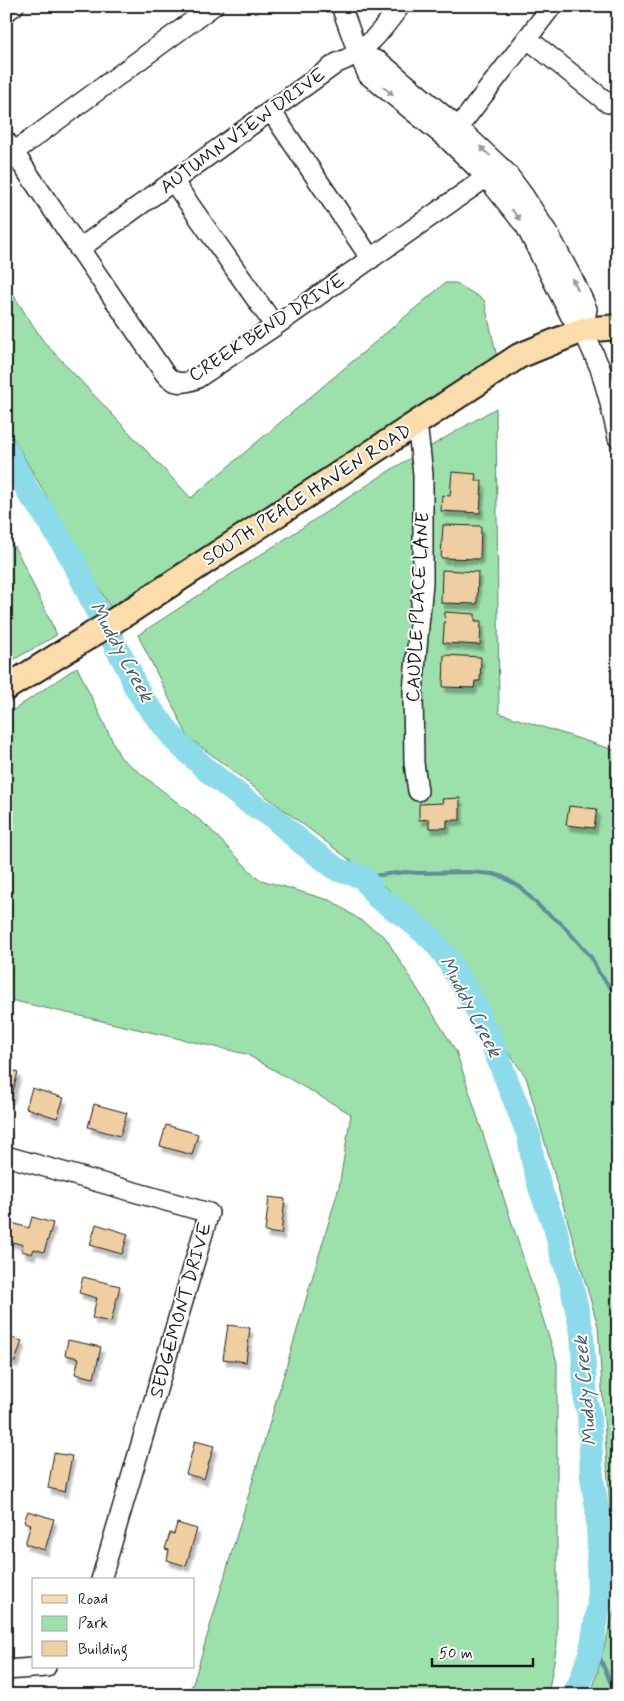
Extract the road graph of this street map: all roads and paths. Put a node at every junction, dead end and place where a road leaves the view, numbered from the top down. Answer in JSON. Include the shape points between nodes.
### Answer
{"nodes":[{"id":1,"x":14,"y":6,"type":"edge"},
{"id":2,"x":213,"y":6,"type":"edge"},
{"id":3,"x":341,"y":6,"type":"edge"},
{"id":4,"x":400,"y":6,"type":"edge"},
{"id":5,"x":552,"y":6,"type":"edge"},
{"id":6,"x":6,"y":12,"type":"edge"},
{"id":7,"x":528,"y":39,"type":"junction"},
{"id":8,"x":358,"y":53,"type":"junction"},
{"id":9,"x":608,"y":103,"type":"dead end"},
{"id":10,"x":271,"y":111,"type":"junction"},
{"id":11,"x":454,"y":134,"type":"junction"},
{"id":12,"x":10,"y":146,"type":"edge"},
{"id":13,"x":494,"y":172,"type":"junction"},
{"id":14,"x":173,"y":181,"type":"junction"},
{"id":15,"x":79,"y":249,"type":"junction"},
{"id":16,"x":371,"y":259,"type":"junction"},
{"id":17,"x":275,"y":326,"type":"junction"},
{"id":18,"x":618,"y":327,"type":"edge"},
{"id":19,"x":583,"y":330,"type":"junction"},
{"id":20,"x":416,"y":423,"type":"junction"},
{"id":21,"x":618,"y":438,"type":"edge"},
{"id":22,"x":6,"y":688,"type":"edge"},
{"id":23,"x":418,"y":791,"type":"dead end"},
{"id":24,"x":6,"y":1156,"type":"edge"},
{"id":25,"x":102,"y":1578,"type":"edge"},
{"id":26,"x":33,"y":1668,"type":"edge"},
{"id":27,"x":6,"y":1670,"type":"edge"}],
"edges":[{"from":1,"to":6,"type":"street"},
{"from":2,"to":12,"type":"street"},
{"from":3,"to":8,"type":"street"},
{"from":4,"to":8,"type":"street","name":"AUTUMN VIEW DRIVE"},
{"from":5,"to":7,"type":"street"},
{"from":7,"to":9,"type":"street"},
{"from":7,"to":11,"type":"street"},
{"from":8,"to":10,"type":"street","name":"AUTUMN VIEW DRIVE","via":[[337,63]]},
{"from":8,"to":11,"type":"street","via":[[368,75]]},
{"from":10,"to":14,"type":"street","name":"AUTUMN VIEW DRIVE"},
{"from":10,"to":16,"type":"street"},
{"from":11,"to":13,"type":"street"},
{"from":12,"to":15,"type":"street","name":"CREEK BEND DRIVE"},
{"from":13,"to":16,"type":"street","name":"CREEK BEND DRIVE"},
{"from":13,"to":19,"type":"street","via":[[524,196],[551,238],[586,309]]},
{"from":14,"to":15,"type":"street","name":"AUTUMN VIEW DRIVE"},
{"from":14,"to":17,"type":"street"},
{"from":15,"to":17,"type":"street","name":"CREEK BEND DRIVE","via":[[165,374],[176,383],[196,379]]},
{"from":16,"to":17,"type":"street","name":"CREEK BEND DRIVE"},
{"from":18,"to":19,"type":"main road","name":"SOUTH PEACE HAVEN ROAD"},
{"from":19,"to":20,"type":"main road","name":"SOUTH PEACE HAVEN ROAD","via":[[519,356]]},
{"from":19,"to":21,"type":"street","via":[[600,368]]},
{"from":20,"to":22,"type":"main road","name":"SOUTH PEACE HAVEN ROAD","via":[[133,609]]},
{"from":20,"to":23,"type":"street","name":"CAUDLE PLACE LANE","via":[[423,474],[423,583],[414,691],[414,763]]},
{"from":24,"to":25,"type":"street","name":"SEDGEMONT DRIVE","via":[[209,1213]]},
{"from":26,"to":27,"type":"street"}]}
